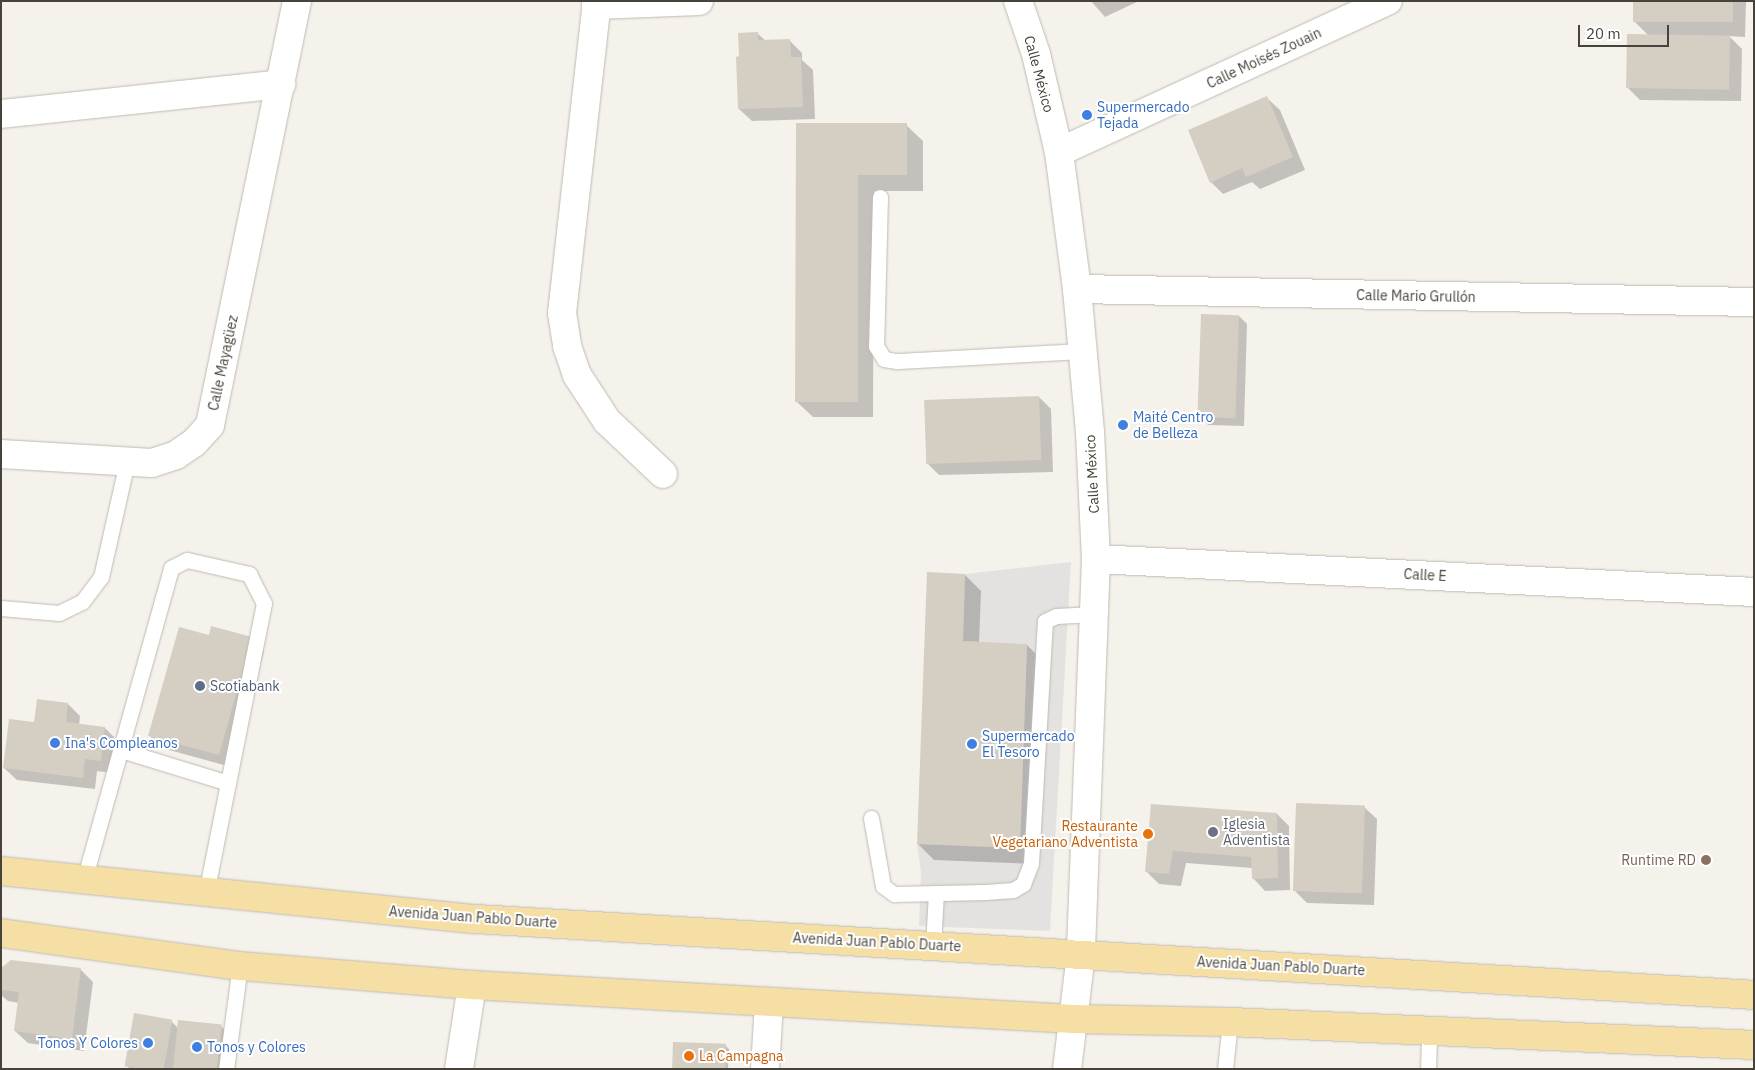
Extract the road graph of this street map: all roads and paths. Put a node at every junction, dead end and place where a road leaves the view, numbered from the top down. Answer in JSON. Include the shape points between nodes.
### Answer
{"nodes":[{"id":1,"x":297,"y":1,"type":"edge"},
{"id":2,"x":699,"y":1,"type":"edge"},
{"id":3,"x":1018,"y":1,"type":"edge"},
{"id":4,"x":1388,"y":1,"type":"edge"},
{"id":5,"x":597,"y":3,"type":"edge"},
{"id":6,"x":281,"y":84,"type":"junction"},
{"id":7,"x":1,"y":114,"type":"edge"},
{"id":8,"x":1059,"y":152,"type":"junction"},
{"id":9,"x":880,"y":197,"type":"dead end"},
{"id":10,"x":1077,"y":289,"type":"junction"},
{"id":11,"x":1754,"y":302,"type":"edge"},
{"id":12,"x":1083,"y":350,"type":"junction"},
{"id":13,"x":1,"y":454,"type":"edge"},
{"id":14,"x":128,"y":462,"type":"junction"},
{"id":15,"x":663,"y":474,"type":"dead end"},
{"id":16,"x":1096,"y":558,"type":"junction"},
{"id":17,"x":1754,"y":592,"type":"edge"},
{"id":18,"x":1,"y":608,"type":"edge"},
{"id":19,"x":1094,"y":614,"type":"junction"},
{"id":20,"x":121,"y":750,"type":"junction"},
{"id":21,"x":228,"y":783,"type":"junction"},
{"id":22,"x":871,"y":818,"type":"dead end"},
{"id":23,"x":1,"y":871,"type":"edge"},
{"id":24,"x":84,"y":880,"type":"junction"},
{"id":25,"x":206,"y":893,"type":"junction"},
{"id":26,"x":936,"y":893,"type":"junction"},
{"id":27,"x":1,"y":933,"type":"edge"},
{"id":28,"x":933,"y":946,"type":"junction"},
{"id":29,"x":1081,"y":954,"type":"junction"},
{"id":30,"x":240,"y":966,"type":"junction"},
{"id":31,"x":472,"y":985,"type":"junction"},
{"id":32,"x":1754,"y":995,"type":"edge"},
{"id":33,"x":769,"y":1003,"type":"junction"},
{"id":34,"x":1073,"y":1019,"type":"junction"},
{"id":35,"x":1230,"y":1022,"type":"junction"},
{"id":36,"x":1429,"y":1031,"type":"junction"},
{"id":37,"x":1754,"y":1045,"type":"edge"},
{"id":38,"x":226,"y":1069,"type":"edge"},
{"id":39,"x":459,"y":1069,"type":"edge"},
{"id":40,"x":765,"y":1069,"type":"edge"},
{"id":41,"x":1067,"y":1069,"type":"edge"},
{"id":42,"x":1225,"y":1069,"type":"edge"},
{"id":43,"x":1428,"y":1069,"type":"edge"}],
"edges":[{"from":1,"to":6,"type":"street","name":"Calle Mayagüez"},
{"from":2,"to":5,"type":"street"},
{"from":3,"to":8,"type":"street","name":"Calle México","via":[[1036,54]]},
{"from":4,"to":8,"type":"street","name":"Calle Moisés Zouain"},
{"from":5,"to":15,"type":"street","via":[[563,321],[577,375],[602,413]]},
{"from":6,"to":7,"type":"street"},
{"from":6,"to":14,"type":"street","name":"Calle Mayagüez","via":[[210,425],[194,443],[176,455],[152,463]]},
{"from":8,"to":10,"type":"street","name":"Calle México"},
{"from":9,"to":12,"type":"lane","via":[[876,346],[884,359],[897,361]]},
{"from":10,"to":11,"type":"street","name":"Calle Mario Grullón"},
{"from":10,"to":12,"type":"street","name":"Calle México"},
{"from":12,"to":16,"type":"street","name":"Calle México"},
{"from":13,"to":14,"type":"street","name":"Calle Mayagüez"},
{"from":14,"to":18,"type":"lane","via":[[101,577],[82,602],[59,613]]},
{"from":16,"to":17,"type":"street","name":"Calle E"},
{"from":16,"to":19,"type":"street","name":"Calle México"},
{"from":19,"to":26,"type":"lane","via":[[1056,616],[1045,621],[1031,863],[1023,884],[1013,890]]},
{"from":19,"to":29,"type":"street","name":"Calle México"},
{"from":20,"to":21,"type":"lane"},
{"from":20,"to":21,"type":"lane","via":[[171,568],[187,560],[249,574],[264,603]]},
{"from":20,"to":24,"type":"lane"},
{"from":21,"to":25,"type":"lane"},
{"from":22,"to":26,"type":"lane","via":[[884,886],[894,894]]},
{"from":23,"to":24,"type":"main road","name":"Avenida Juan Pablo Duarte"},
{"from":24,"to":25,"type":"main road","name":"Avenida Juan Pablo Duarte"},
{"from":25,"to":28,"type":"main road","name":"Avenida Juan Pablo Duarte","via":[[476,919]]},
{"from":26,"to":28,"type":"lane"},
{"from":27,"to":30,"type":"main road"},
{"from":28,"to":29,"type":"main road","name":"Avenida Juan Pablo Duarte"},
{"from":29,"to":32,"type":"main road","name":"Avenida Juan Pablo Duarte"},
{"from":29,"to":34,"type":"street","name":"Calle México"},
{"from":30,"to":31,"type":"main road"},
{"from":30,"to":38,"type":"lane"},
{"from":31,"to":33,"type":"main road"},
{"from":31,"to":39,"type":"street"},
{"from":33,"to":34,"type":"main road"},
{"from":33,"to":40,"type":"street"},
{"from":34,"to":35,"type":"main road"},
{"from":34,"to":41,"type":"street"},
{"from":35,"to":36,"type":"main road"},
{"from":35,"to":42,"type":"lane"},
{"from":36,"to":37,"type":"main road"},
{"from":36,"to":43,"type":"lane"}]}
